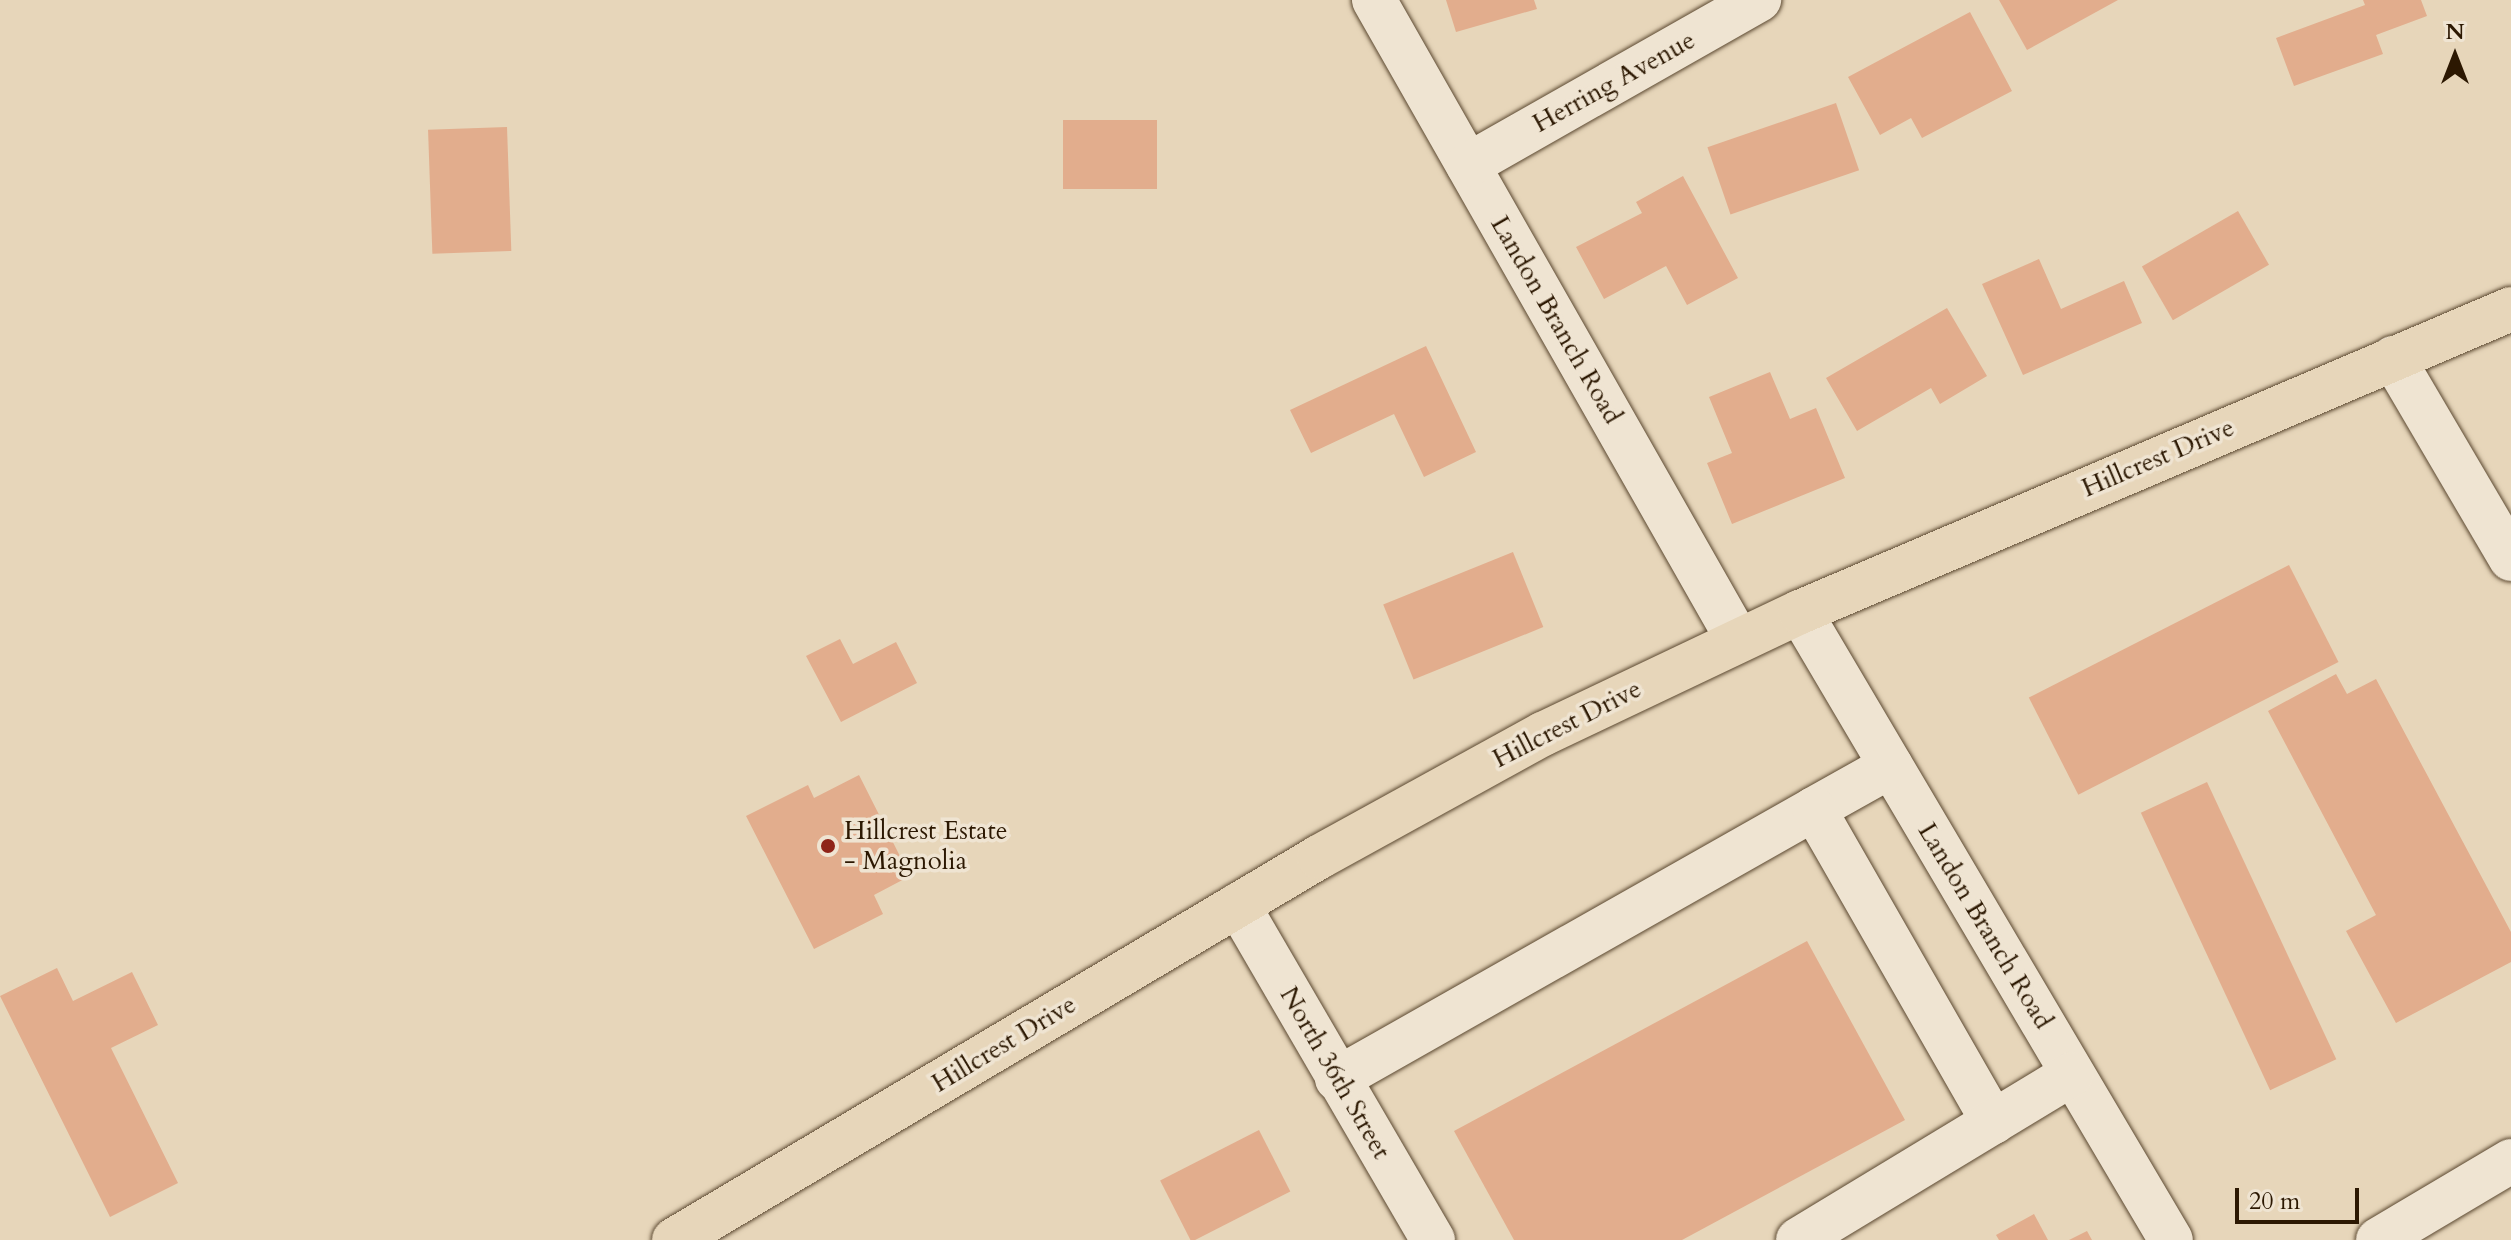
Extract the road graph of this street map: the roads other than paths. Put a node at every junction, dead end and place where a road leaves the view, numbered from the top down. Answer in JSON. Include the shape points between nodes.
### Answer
{"nodes":[{"id":1,"x":1374,"y":0,"type":"edge"},
{"id":2,"x":1759,"y":0,"type":"edge"},
{"id":3,"x":1468,"y":165,"type":"junction"},
{"id":4,"x":2511,"y":309,"type":"edge"},
{"id":5,"x":2393,"y":358,"type":"junction"},
{"id":6,"x":2511,"y":559,"type":"edge"},
{"id":7,"x":1800,"y":612,"type":"junction"},
{"id":8,"x":1738,"y":640,"type":"junction"},
{"id":9,"x":1891,"y":766,"type":"junction"},
{"id":10,"x":1814,"y":809,"type":"junction"},
{"id":11,"x":1238,"y":905,"type":"junction"},
{"id":12,"x":2072,"y":1074,"type":"junction"},
{"id":13,"x":1337,"y":1079,"type":"junction"},
{"id":14,"x":1993,"y":1122,"type":"junction"},
{"id":15,"x":2511,"y":1161,"type":"edge"},
{"id":16,"x":674,"y":1240,"type":"edge"},
{"id":17,"x":1433,"y":1240,"type":"edge"},
{"id":18,"x":1798,"y":1240,"type":"edge"},
{"id":19,"x":2171,"y":1240,"type":"edge"},
{"id":20,"x":2378,"y":1240,"type":"edge"}],
"edges":[{"from":1,"to":3,"type":"street","name":"Landon Branch Road"},
{"from":2,"to":3,"type":"street","name":"Herring Avenue"},
{"from":3,"to":8,"type":"street","name":"Landon Branch Road"},
{"from":4,"to":5,"type":"main road","name":"Hillcrest Drive"},
{"from":5,"to":6,"type":"street"},
{"from":5,"to":7,"type":"main road","name":"Hillcrest Drive"},
{"from":7,"to":8,"type":"main road","name":"Hillcrest Drive"},
{"from":7,"to":9,"type":"street","name":"Landon Branch Road"},
{"from":8,"to":11,"type":"main road","name":"Hillcrest Drive","via":[[1543,734]]},
{"from":9,"to":10,"type":"street"},
{"from":9,"to":12,"type":"street","name":"Landon Branch Road"},
{"from":10,"to":13,"type":"street"},
{"from":10,"to":14,"type":"street"},
{"from":11,"to":13,"type":"street","name":"North 36th Street"},
{"from":11,"to":16,"type":"main road","name":"Hillcrest Drive"},
{"from":12,"to":14,"type":"street"},
{"from":12,"to":19,"type":"street","name":"Landon Branch Road"},
{"from":13,"to":17,"type":"street","name":"North 36th Street"},
{"from":14,"to":18,"type":"street"},
{"from":15,"to":20,"type":"street"}]}
